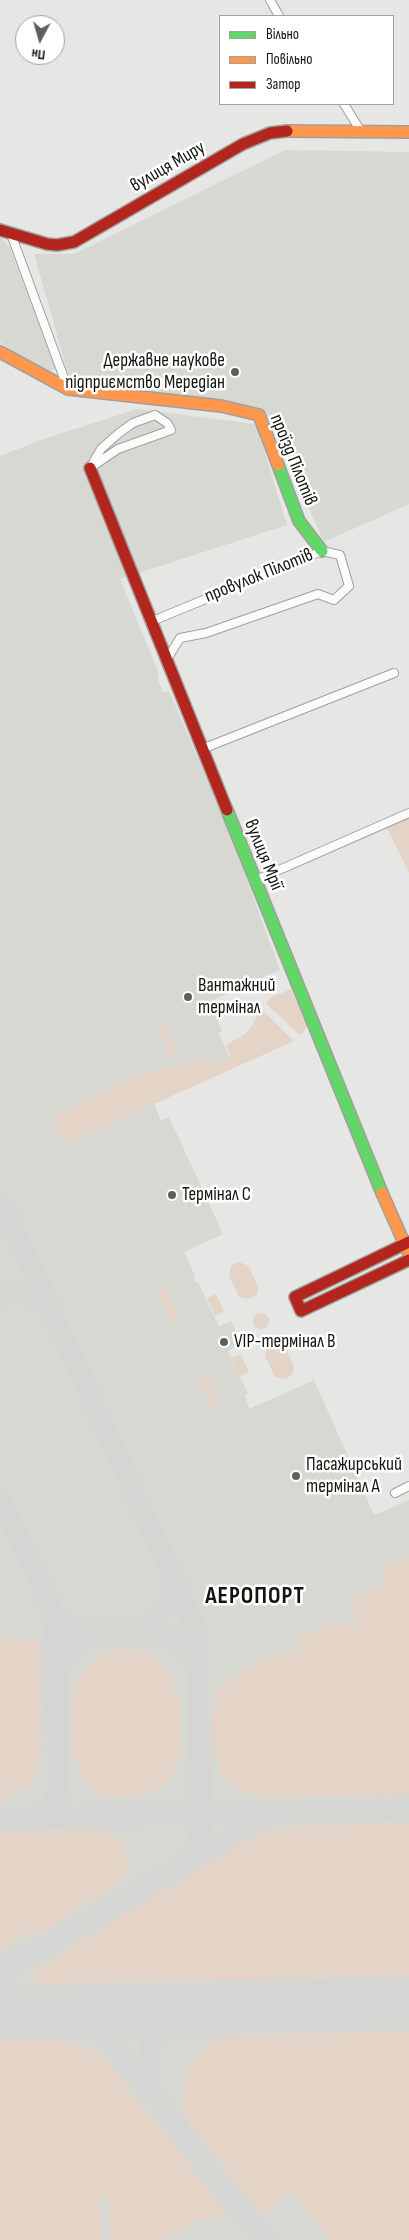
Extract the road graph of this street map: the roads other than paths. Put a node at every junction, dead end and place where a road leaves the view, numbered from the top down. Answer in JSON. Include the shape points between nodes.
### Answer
{"nodes":[{"id":1,"x":270,"y":0,"type":"edge"},
{"id":2,"x":278,"y":15,"type":"edge"},
{"id":3,"x":345,"y":105,"type":"edge"},
{"id":4,"x":360,"y":130,"type":"junction"},
{"id":5,"x":409,"y":132,"type":"edge"},
{"id":6,"x":5,"y":232,"type":"edge"},
{"id":7,"x":0,"y":352,"type":"edge"},
{"id":8,"x":68,"y":390,"type":"junction"},
{"id":9,"x":90,"y":468,"type":"junction"},
{"id":10,"x":322,"y":550,"type":"junction"},
{"id":11,"x":150,"y":622,"type":"junction"},
{"id":12,"x":166,"y":661,"type":"junction"},
{"id":13,"x":394,"y":673,"type":"dead end"},
{"id":14,"x":202,"y":749,"type":"junction"},
{"id":15,"x":409,"y":813,"type":"edge"},
{"id":16,"x":254,"y":881,"type":"junction"},
{"id":17,"x":407,"y":1246,"type":"edge"},
{"id":18,"x":409,"y":1260,"type":"edge"},
{"id":19,"x":409,"y":1486,"type":"edge"},
{"id":20,"x":395,"y":1493,"type":"dead end"}],
"edges":[{"from":1,"to":2,"type":"street"},
{"from":3,"to":4,"type":"street"},
{"from":4,"to":5,"type":"street","name":"вулиця Миру"},
{"from":4,"to":6,"type":"street","name":"вулиця Миру","via":[[282,131],[258,137],[74,242],[47,244]]},
{"from":6,"to":8,"type":"street"},
{"from":7,"to":8,"type":"street","name":"проїзд Пілотів"},
{"from":8,"to":10,"type":"street","name":"проїзд Пілотів","via":[[221,406],[259,415],[298,521]]},
{"from":9,"to":9,"type":"street","via":[[101,449],[133,423],[155,415],[171,430],[118,449]]},
{"from":9,"to":11,"type":"street","name":"вулиця Мрії"},
{"from":10,"to":11,"type":"street","name":"провулок Пілотів"},
{"from":10,"to":12,"type":"street","name":"провулок Пілотів","via":[[340,555],[349,586],[334,600],[318,594],[206,634],[180,638]]},
{"from":11,"to":12,"type":"street","name":"вулиця Мрії"},
{"from":12,"to":14,"type":"street","name":"вулиця Мрії"},
{"from":13,"to":14,"type":"street"},
{"from":14,"to":16,"type":"street","name":"вулиця Мрії"},
{"from":15,"to":16,"type":"street"},
{"from":16,"to":17,"type":"street","name":"вулиця Мрії","via":[[364,1152]]},
{"from":17,"to":18,"type":"street","via":[[295,1296],[301,1311]]},
{"from":19,"to":20,"type":"street"}]}
